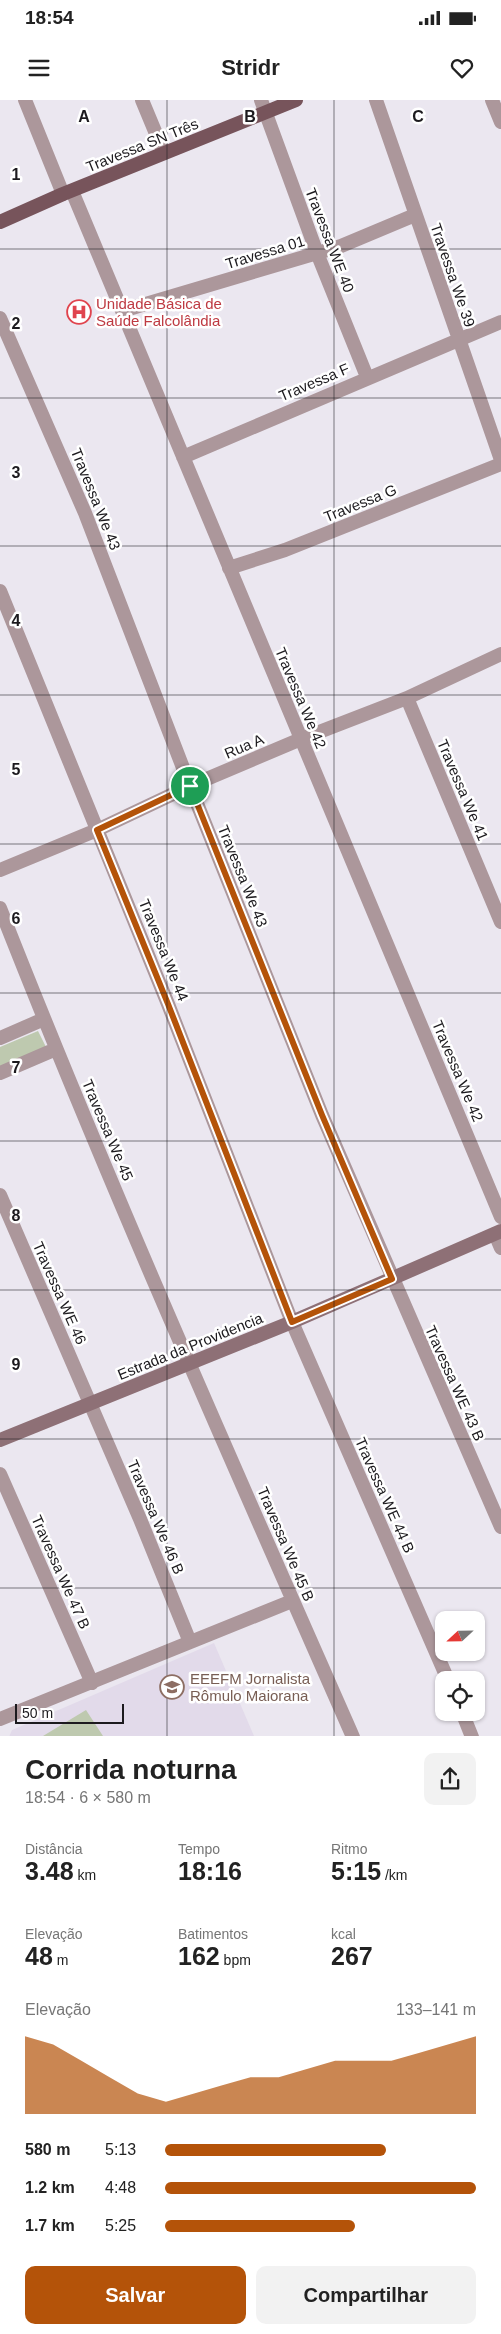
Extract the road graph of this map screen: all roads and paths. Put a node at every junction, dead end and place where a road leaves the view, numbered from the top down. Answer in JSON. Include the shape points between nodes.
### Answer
{"nodes":[{"id":1,"x":25,"y":100,"type":"edge"},
{"id":2,"x":142,"y":100,"type":"edge"},
{"id":3,"x":260,"y":100,"type":"edge"},
{"id":4,"x":296,"y":100,"type":"edge"},
{"id":5,"x":376,"y":100,"type":"edge"},
{"id":6,"x":492,"y":100,"type":"edge"},
{"id":7,"x":266,"y":113,"type":"junction"},
{"id":8,"x":501,"y":122,"type":"edge"},
{"id":9,"x":164,"y":153,"type":"junction"},
{"id":10,"x":68,"y":193,"type":"junction"},
{"id":11,"x":415,"y":215,"type":"junction"},
{"id":12,"x":0,"y":222,"type":"edge"},
{"id":13,"x":317,"y":253,"type":"junction"},
{"id":14,"x":122,"y":312,"type":"junction"},
{"id":15,"x":0,"y":318,"type":"edge"},
{"id":16,"x":501,"y":322,"type":"edge"},
{"id":17,"x":459,"y":340,"type":"junction"},
{"id":18,"x":367,"y":377,"type":"junction"},
{"id":19,"x":183,"y":456,"type":"junction"},
{"id":20,"x":501,"y":460,"type":"edge"},
{"id":21,"x":501,"y":464,"type":"edge"},
{"id":22,"x":229,"y":568,"type":"junction"},
{"id":23,"x":0,"y":591,"type":"edge"},
{"id":24,"x":501,"y":654,"type":"edge"},
{"id":25,"x":407,"y":698,"type":"junction"},
{"id":26,"x":301,"y":739,"type":"junction"},
{"id":27,"x":190,"y":786,"type":"junction"},
{"id":28,"x":97,"y":830,"type":"junction"},
{"id":29,"x":0,"y":870,"type":"edge"},
{"id":30,"x":0,"y":908,"type":"edge"},
{"id":31,"x":501,"y":922,"type":"edge"},
{"id":32,"x":44,"y":1019,"type":"junction"},
{"id":33,"x":0,"y":1038,"type":"edge"},
{"id":34,"x":56,"y":1049,"type":"junction"},
{"id":35,"x":0,"y":1073,"type":"edge"},
{"id":36,"x":0,"y":1195,"type":"edge"},
{"id":37,"x":501,"y":1217,"type":"edge"},
{"id":38,"x":498,"y":1233,"type":"edge"},
{"id":39,"x":501,"y":1248,"type":"edge"},
{"id":40,"x":392,"y":1279,"type":"junction"},
{"id":41,"x":292,"y":1322,"type":"junction"},
{"id":42,"x":189,"y":1364,"type":"junction"},
{"id":43,"x":91,"y":1404,"type":"junction"},
{"id":44,"x":0,"y":1440,"type":"edge"},
{"id":45,"x":0,"y":1474,"type":"edge"},
{"id":46,"x":501,"y":1527,"type":"edge"},
{"id":47,"x":292,"y":1601,"type":"junction"},
{"id":48,"x":190,"y":1642,"type":"junction"},
{"id":49,"x":444,"y":1671,"type":"edge"},
{"id":50,"x":92,"y":1683,"type":"junction"},
{"id":51,"x":0,"y":1719,"type":"edge"},
{"id":52,"x":466,"y":1721,"type":"edge"},
{"id":53,"x":354,"y":1736,"type":"edge"},
{"id":54,"x":472,"y":1736,"type":"edge"}],
"edges":[{"from":1,"to":10,"type":"street"},
{"from":2,"to":9,"type":"street"},
{"from":3,"to":7,"type":"street"},
{"from":4,"to":7,"type":"main road","name":"Travessa SN Três"},
{"from":5,"to":11,"type":"street","name":"Travessa We 39"},
{"from":6,"to":8,"type":"street"},
{"from":7,"to":9,"type":"main road","name":"Travessa SN Três"},
{"from":7,"to":13,"type":"street","name":"Travessa WE 40"},
{"from":9,"to":10,"type":"main road","name":"Travessa SN Três"},
{"from":10,"to":12,"type":"main road","name":"Travessa SN Três"},
{"from":10,"to":14,"type":"street","name":"Travessa We 42"},
{"from":11,"to":13,"type":"street","name":"Travessa 01"},
{"from":11,"to":17,"type":"street","name":"Travessa We 39"},
{"from":13,"to":14,"type":"street","name":"Travessa 01"},
{"from":13,"to":18,"type":"street","name":"Travessa WE 40"},
{"from":14,"to":19,"type":"street","name":"Travessa We 42"},
{"from":15,"to":27,"type":"street","name":"Travessa We 43","via":[[85,513]]},
{"from":16,"to":17,"type":"street","name":"Travessa F"},
{"from":17,"to":18,"type":"street","name":"Travessa F"},
{"from":17,"to":20,"type":"street","name":"Travessa We 39"},
{"from":18,"to":19,"type":"street","name":"Travessa F"},
{"from":19,"to":22,"type":"street","name":"Travessa We 42"},
{"from":21,"to":22,"type":"street","name":"Travessa G","via":[[285,550]]},
{"from":22,"to":26,"type":"street","name":"Travessa We 42"},
{"from":23,"to":28,"type":"street","name":"Travessa We 44"},
{"from":24,"to":25,"type":"street","name":"Rua A"},
{"from":25,"to":26,"type":"street","name":"Rua A"},
{"from":25,"to":31,"type":"street","name":"Travessa We 41"},
{"from":26,"to":27,"type":"street","name":"Rua A"},
{"from":26,"to":37,"type":"street","name":"Travessa We 42"},
{"from":27,"to":28,"type":"street","name":"Rua A"},
{"from":27,"to":40,"type":"street","name":"Travessa We 43","via":[[322,1115]]},
{"from":28,"to":29,"type":"street","name":"Rua A"},
{"from":28,"to":41,"type":"street","name":"Travessa We 44"},
{"from":30,"to":32,"type":"street","name":"Travessa We 45"},
{"from":32,"to":33,"type":"street"},
{"from":32,"to":34,"type":"street","name":"Travessa We 45"},
{"from":34,"to":35,"type":"street"},
{"from":34,"to":42,"type":"street","name":"Travessa We 45"},
{"from":36,"to":43,"type":"street","name":"Travessa WE 46"},
{"from":38,"to":39,"type":"street"},
{"from":38,"to":40,"type":"main road","name":"Estrada da Providencia"},
{"from":40,"to":41,"type":"main road","name":"Estrada da Providencia"},
{"from":40,"to":46,"type":"street","name":"Travessa WE 43 B"},
{"from":41,"to":42,"type":"main road","name":"Estrada da Providencia"},
{"from":41,"to":49,"type":"street","name":"Travessa WE 44 B"},
{"from":42,"to":43,"type":"main road","name":"Estrada da Providencia"},
{"from":42,"to":47,"type":"street","name":"Travessa We 45 B"},
{"from":43,"to":44,"type":"main road","name":"Estrada da Providencia"},
{"from":43,"to":48,"type":"street","name":"Travessa We 46 B"},
{"from":45,"to":50,"type":"street","name":"Travessa We 47 B"},
{"from":47,"to":48,"type":"street"},
{"from":47,"to":53,"type":"street","name":"Travessa We 45 B"},
{"from":48,"to":50,"type":"street"},
{"from":50,"to":51,"type":"street"},
{"from":52,"to":54,"type":"street"}]}
